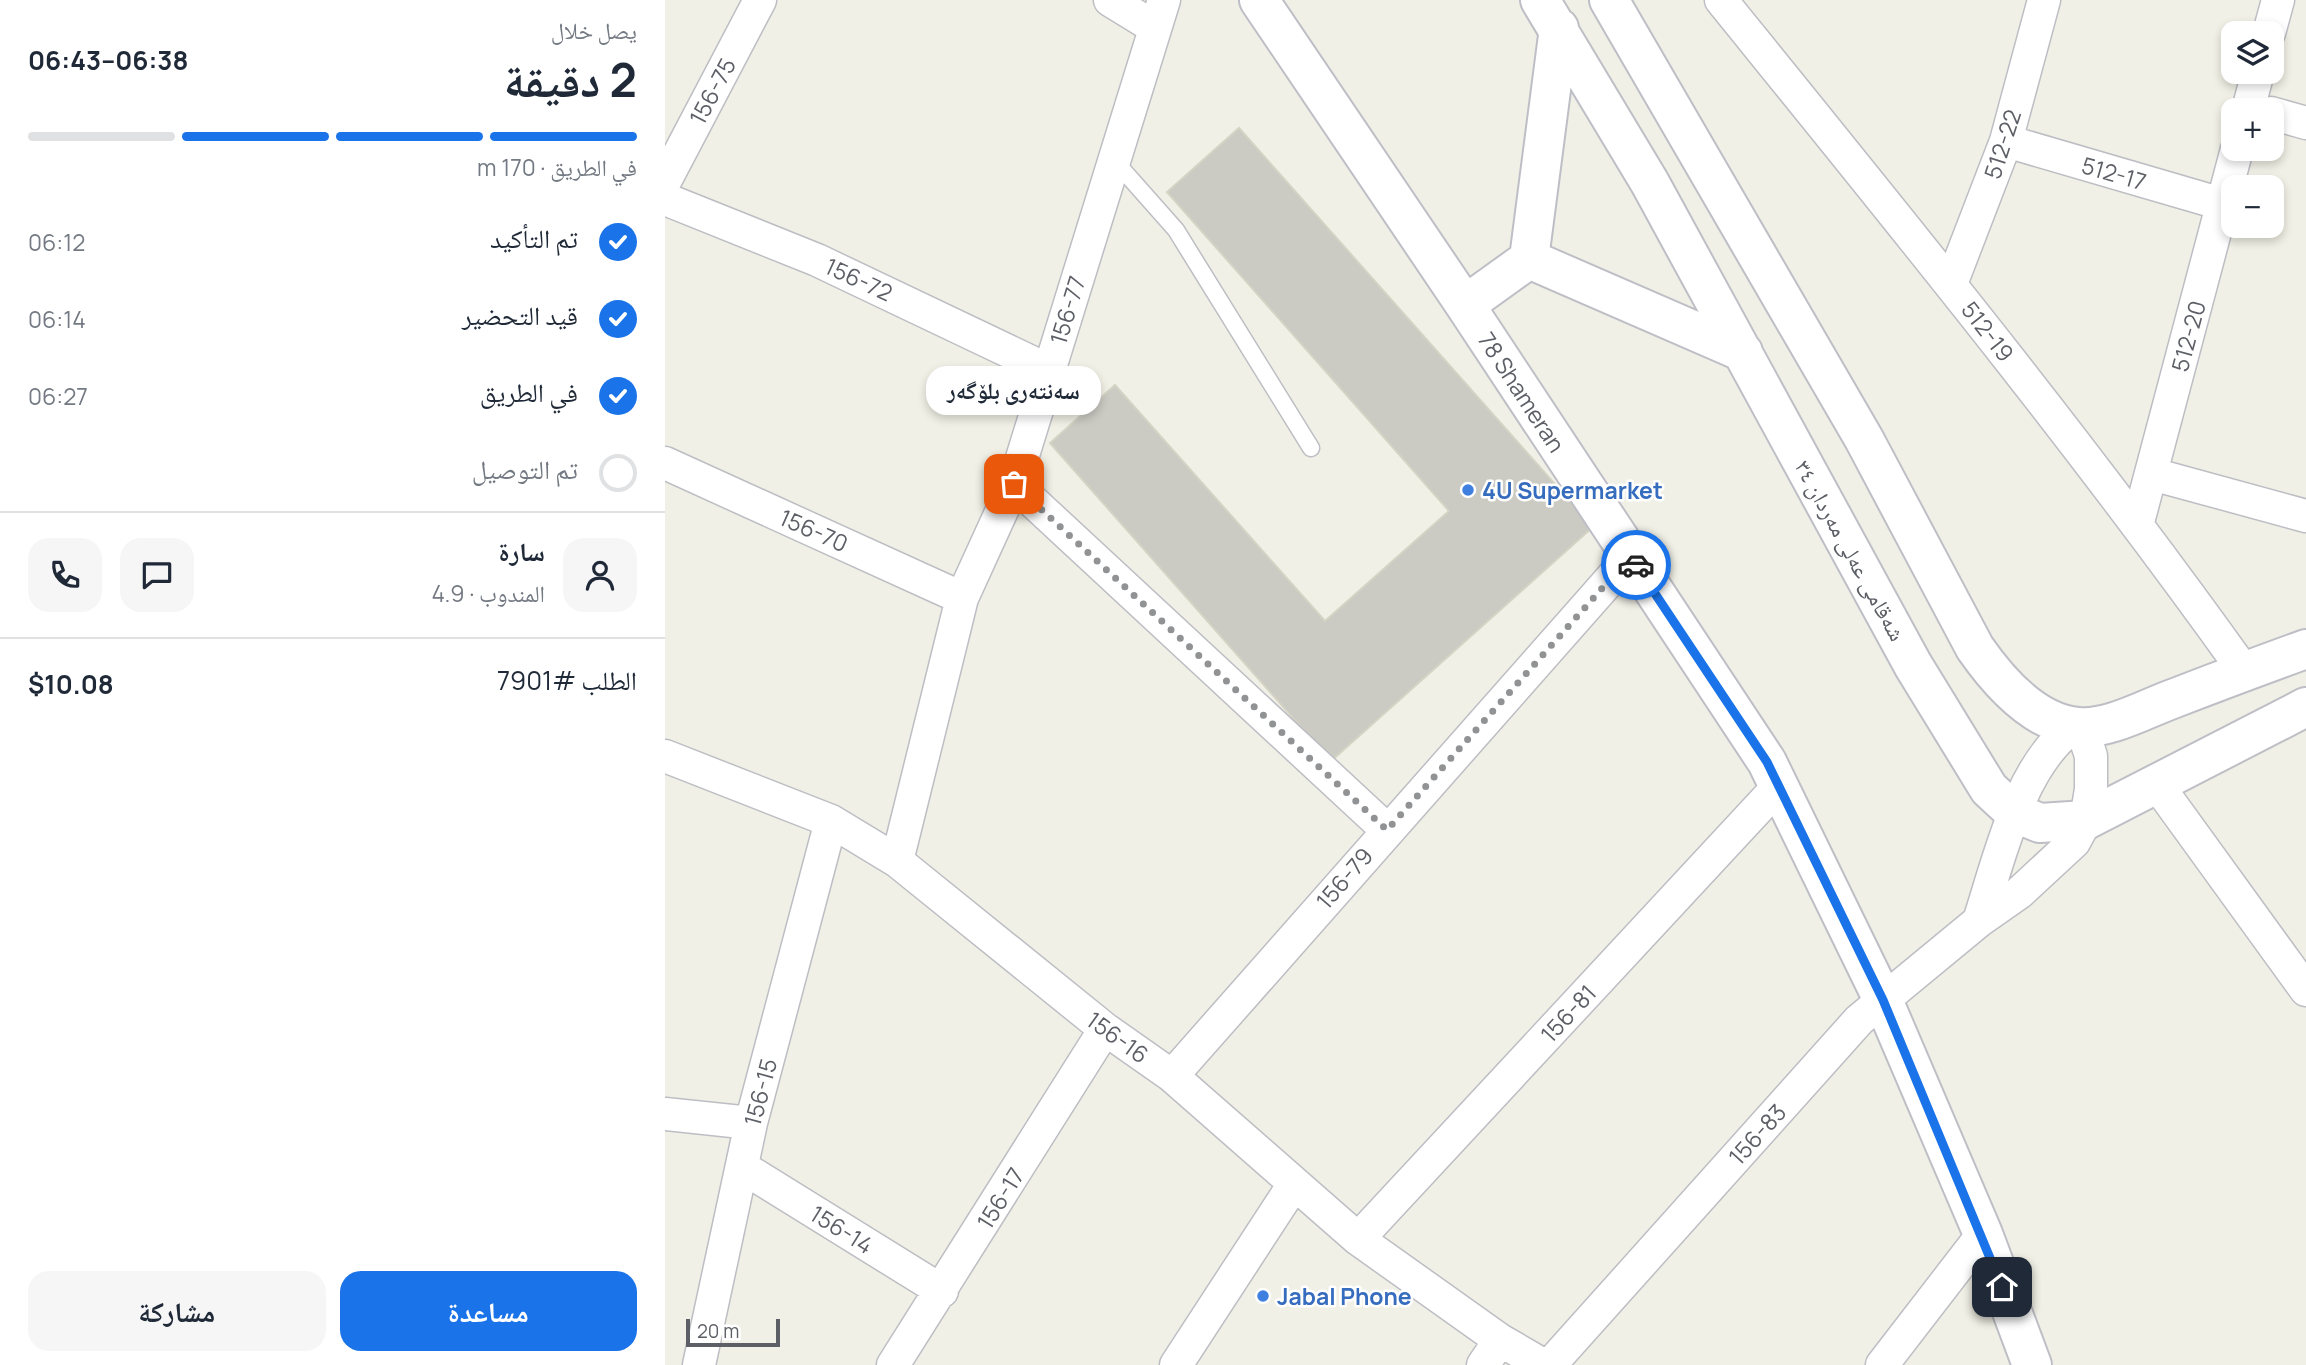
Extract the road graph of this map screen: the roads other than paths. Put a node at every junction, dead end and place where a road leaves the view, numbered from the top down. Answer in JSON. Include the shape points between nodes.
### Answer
{"nodes":[{"id":1,"x":760,"y":0,"type":"edge"},
{"id":2,"x":1110,"y":0,"type":"edge"},
{"id":3,"x":1259,"y":0,"type":"edge"},
{"id":4,"x":1609,"y":0,"type":"edge"},
{"id":5,"x":1721,"y":0,"type":"edge"},
{"id":6,"x":2278,"y":0,"type":"edge"},
{"id":7,"x":2040,"y":3,"type":"edge"},
{"id":8,"x":1159,"y":14,"type":"edge"},
{"id":9,"x":1550,"y":14,"type":"edge"},
{"id":10,"x":2272,"y":21,"type":"edge"},
{"id":11,"x":2284,"y":118,"type":"edge"},
{"id":12,"x":2306,"y":124,"type":"edge"},
{"id":13,"x":2006,"y":141,"type":"junction"},
{"id":14,"x":1114,"y":159,"type":"junction"},
{"id":15,"x":665,"y":181,"type":"edge"},
{"id":16,"x":665,"y":199,"type":"edge"},
{"id":17,"x":2221,"y":204,"type":"edge"},
{"id":18,"x":2221,"y":208,"type":"edge"},
{"id":19,"x":1529,"y":259,"type":"junction"},
{"id":20,"x":1951,"y":284,"type":"junction"},
{"id":21,"x":1465,"y":305,"type":"junction"},
{"id":22,"x":1743,"y":352,"type":"junction"},
{"id":23,"x":1048,"y":370,"type":"junction"},
{"id":24,"x":1311,"y":448,"type":"dead end"},
{"id":25,"x":665,"y":463,"type":"edge"},
{"id":26,"x":2152,"y":474,"type":"junction"},
{"id":27,"x":1014,"y":484,"type":"junction"},
{"id":28,"x":2306,"y":516,"type":"edge"},
{"id":29,"x":2138,"y":522,"type":"junction"},
{"id":30,"x":1630,"y":557,"type":"junction"},
{"id":31,"x":962,"y":598,"type":"junction"},
{"id":32,"x":2293,"y":654,"type":"edge"},
{"id":33,"x":2244,"y":671,"type":"junction"},
{"id":34,"x":2301,"y":709,"type":"edge"},
{"id":35,"x":2077,"y":727,"type":"junction"},
{"id":36,"x":665,"y":756,"type":"edge"},
{"id":37,"x":2156,"y":783,"type":"junction"},
{"id":38,"x":1778,"y":787,"type":"junction"},
{"id":39,"x":2015,"y":813,"type":"junction"},
{"id":40,"x":2086,"y":820,"type":"junction"},
{"id":41,"x":831,"y":821,"type":"junction"},
{"id":42,"x":1387,"y":830,"type":"junction"},
{"id":43,"x":898,"y":861,"type":"junction"},
{"id":44,"x":1979,"y":920,"type":"junction"},
{"id":45,"x":2304,"y":984,"type":"edge"},
{"id":46,"x":1883,"y":1000,"type":"junction"},
{"id":47,"x":1105,"y":1030,"type":"junction"},
{"id":48,"x":1172,"y":1076,"type":"junction"},
{"id":49,"x":665,"y":1114,"type":"edge"},
{"id":50,"x":751,"y":1124,"type":"junction"},
{"id":51,"x":742,"y":1167,"type":"junction"},
{"id":52,"x":1294,"y":1184,"type":"junction"},
{"id":53,"x":1983,"y":1234,"type":"junction"},
{"id":54,"x":1358,"y":1240,"type":"junction"},
{"id":55,"x":941,"y":1291,"type":"junction"},
{"id":56,"x":1492,"y":1352,"type":"edge"},
{"id":57,"x":699,"y":1365,"type":"edge"},
{"id":58,"x":893,"y":1365,"type":"edge"},
{"id":59,"x":1176,"y":1365,"type":"edge"},
{"id":60,"x":1543,"y":1365,"type":"edge"},
{"id":61,"x":1550,"y":1365,"type":"edge"},
{"id":62,"x":1882,"y":1365,"type":"edge"},
{"id":63,"x":2032,"y":1365,"type":"edge"}],
"edges":[{"from":1,"to":15,"type":"street","name":"156-75"},
{"from":2,"to":8,"type":"street"},
{"from":3,"to":21,"type":"main road","name":"78 Shameran"},
{"from":4,"to":35,"type":"main road","via":[[1864,439],[1975,648],[2011,693],[2036,710]]},
{"from":5,"to":20,"type":"street","name":"512-19"},
{"from":6,"to":10,"type":"street"},
{"from":7,"to":13,"type":"street","name":"512-22"},
{"from":8,"to":14,"type":"street","name":"156-77"},
{"from":9,"to":19,"type":"main road"},
{"from":9,"to":22,"type":"main road","name":"شەقامی عەلی مەردان ٣٤"},
{"from":11,"to":12,"type":"street"},
{"from":13,"to":17,"type":"street","name":"512-17"},
{"from":13,"to":20,"type":"street","name":"512-22"},
{"from":14,"to":23,"type":"street","name":"156-77"},
{"from":14,"to":24,"type":"lane","via":[[1176,230]]},
{"from":16,"to":23,"type":"street","name":"156-72","via":[[817,260]]},
{"from":18,"to":26,"type":"street","name":"512-20"},
{"from":19,"to":21,"type":"main road"},
{"from":19,"to":22,"type":"main road"},
{"from":20,"to":29,"type":"street","name":"512-19"},
{"from":21,"to":30,"type":"main road","name":"78 Shameran"},
{"from":22,"to":39,"type":"main road","name":"شەقامی عەلی مەردان ٣٤","via":[[1913,666],[1989,789]]},
{"from":23,"to":27,"type":"street","name":"156-77"},
{"from":25,"to":31,"type":"street","name":"156-70"},
{"from":26,"to":28,"type":"street"},
{"from":26,"to":29,"type":"street","name":"512-20"},
{"from":27,"to":31,"type":"street","name":"156-77"},
{"from":27,"to":42,"type":"street"},
{"from":29,"to":33,"type":"street","name":"512-19"},
{"from":30,"to":38,"type":"main road","name":"78 Shameran","via":[[1767,762]]},
{"from":30,"to":42,"type":"street","name":"156-79"},
{"from":31,"to":43,"type":"street","name":"156-77"},
{"from":32,"to":33,"type":"main road"},
{"from":32,"to":34,"type":"main road"},
{"from":33,"to":35,"type":"main road","via":[[2131,715]]},
{"from":34,"to":37,"type":"main road","name":"شەقامی عەلی مەردان ٣٤"},
{"from":35,"to":39,"type":"street","via":[[2050,748]]},
{"from":35,"to":40,"type":"street","name":"156-83","via":[[2091,756]]},
{"from":36,"to":41,"type":"street","name":"156-16"},
{"from":37,"to":40,"type":"main road","name":"شەقامی عەلی مەردان ٣٤"},
{"from":37,"to":45,"type":"street"},
{"from":38,"to":46,"type":"main road","name":"78 Shameran"},
{"from":38,"to":54,"type":"street","name":"156-81"},
{"from":39,"to":40,"type":"main road","name":"شەقامی عەلی مەردان ٣٤","via":[[2040,823]]},
{"from":39,"to":44,"type":"street"},
{"from":40,"to":44,"type":"street","name":"156-83","via":[[2074,842],[2051,864]]},
{"from":41,"to":43,"type":"street","name":"156-16"},
{"from":41,"to":50,"type":"street","name":"156-15"},
{"from":42,"to":48,"type":"street","name":"156-79"},
{"from":43,"to":47,"type":"street","name":"156-16"},
{"from":44,"to":46,"type":"street","name":"156-83"},
{"from":46,"to":53,"type":"main road","name":"78 Shameran"},
{"from":46,"to":61,"type":"street","name":"156-83","via":[[1859,1020]]},
{"from":47,"to":48,"type":"street","name":"156-16"},
{"from":47,"to":55,"type":"street","name":"156-17"},
{"from":48,"to":52,"type":"street","name":"156-16"},
{"from":49,"to":50,"type":"street"},
{"from":50,"to":51,"type":"street","name":"156-15"},
{"from":51,"to":55,"type":"street","name":"156-14"},
{"from":51,"to":57,"type":"street","name":"156-15"},
{"from":52,"to":54,"type":"street","name":"156-16"},
{"from":52,"to":59,"type":"street"},
{"from":53,"to":62,"type":"street"},
{"from":53,"to":63,"type":"main road","name":"78 Shameran"},
{"from":54,"to":56,"type":"street","name":"156-16"},
{"from":55,"to":58,"type":"street","name":"156-17"},
{"from":56,"to":60,"type":"street","name":"156-16"}]}
